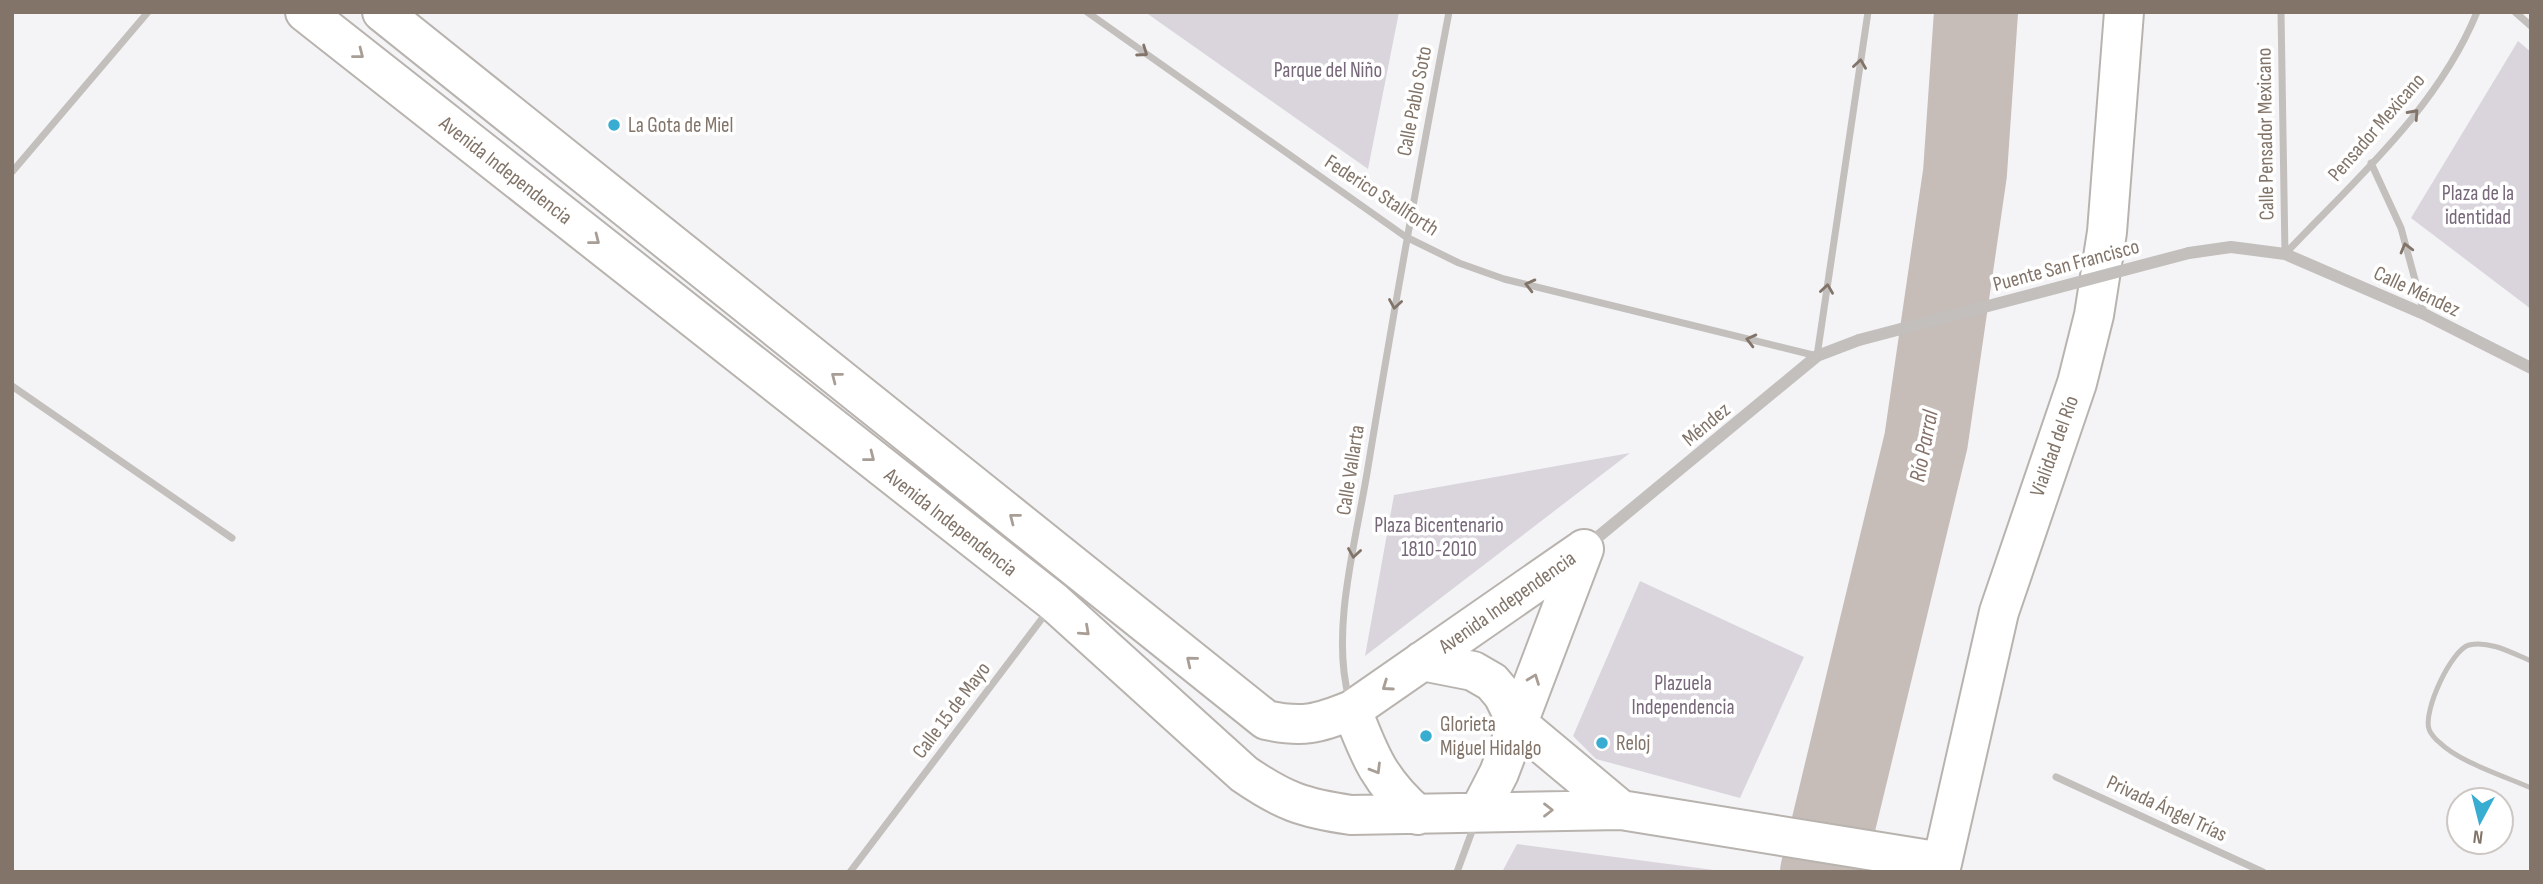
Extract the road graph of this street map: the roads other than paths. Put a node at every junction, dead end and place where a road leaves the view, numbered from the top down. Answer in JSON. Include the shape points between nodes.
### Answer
{"nodes":[{"id":1,"x":148,"y":12,"type":"edge"},
{"id":2,"x":382,"y":12,"type":"edge"},
{"id":3,"x":1087,"y":12,"type":"edge"},
{"id":4,"x":1449,"y":12,"type":"edge"},
{"id":5,"x":1868,"y":12,"type":"edge"},
{"id":6,"x":2124,"y":12,"type":"edge"},
{"id":7,"x":2281,"y":12,"type":"edge"},
{"id":8,"x":2477,"y":12,"type":"edge"},
{"id":9,"x":2515,"y":12,"type":"edge"},
{"id":10,"x":321,"y":20,"type":"edge"},
{"id":11,"x":2531,"y":26,"type":"edge"},
{"id":12,"x":2371,"y":163,"type":"junction"},
{"id":13,"x":12,"y":172,"type":"edge"},
{"id":14,"x":1406,"y":237,"type":"junction"},
{"id":15,"x":2285,"y":254,"type":"junction"},
{"id":16,"x":2424,"y":314,"type":"junction"},
{"id":17,"x":1859,"y":340,"type":"joint"},
{"id":18,"x":1817,"y":356,"type":"junction"},
{"id":19,"x":2531,"y":368,"type":"edge"},
{"id":20,"x":12,"y":386,"type":"edge"},
{"id":21,"x":232,"y":538,"type":"dead end"},
{"id":22,"x":1584,"y":549,"type":"junction"},
{"id":23,"x":1068,"y":587,"type":"junction"},
{"id":24,"x":1422,"y":661,"type":"junction"},
{"id":25,"x":2531,"y":661,"type":"edge"},
{"id":26,"x":1352,"y":710,"type":"junction"},
{"id":27,"x":1517,"y":723,"type":"junction"},
{"id":28,"x":2056,"y":777,"type":"dead end"},
{"id":29,"x":2531,"y":788,"type":"edge"},
{"id":30,"x":1480,"y":810,"type":"junction"},
{"id":31,"x":1621,"y":810,"type":"junction"},
{"id":32,"x":1418,"y":816,"type":"junction"},
{"id":33,"x":1945,"y":867,"type":"edge"},
{"id":34,"x":850,"y":872,"type":"edge"},
{"id":35,"x":1457,"y":872,"type":"edge"},
{"id":36,"x":2263,"y":872,"type":"edge"}],
"edges":[{"from":1,"to":13,"type":"street"},
{"from":23,"to":2,"type":"main road","name":"Avenida Independencia","one_way":true},
{"from":3,"to":14,"type":"street","name":"Federico Stallforth","one_way":true},
{"from":4,"to":14,"type":"street","name":"Calle Pablo Soto"},
{"from":18,"to":5,"type":"street","one_way":true},
{"from":6,"to":33,"type":"main road","name":"Vialidad del Río","via":[[2107,232],[2094,315],[2077,383],[1999,611]]},
{"from":7,"to":15,"type":"street","name":"Calle Pensador Mexicano"},
{"from":12,"to":8,"type":"street","name":"Pensador Mexicano","one_way":true,"via":[[2424,103],[2467,37]]},
{"from":9,"to":11,"type":"street"},
{"from":10,"to":23,"type":"main road","name":"Avenida Independencia","one_way":true},
{"from":12,"to":15,"type":"street","name":"Pensador Mexicano"},
{"from":16,"to":12,"type":"street","one_way":true,"via":[[2401,228]]},
{"from":18,"to":14,"type":"street","name":"Federico Stallforth","one_way":true,"via":[[1504,279]]},
{"from":14,"to":26,"type":"street","name":"Calle Vallarta","one_way":true,"via":[[1348,591],[1343,662]]},
{"from":15,"to":16,"type":"street","name":"Calle Méndez"},
{"from":15,"to":17,"type":"street","name":"Puente San Francisco","bridge":true,"via":[[2231,247],[2189,253]]},
{"from":16,"to":19,"type":"street","name":"Calle Méndez"},
{"from":17,"to":18,"type":"street","name":"Méndez"},
{"from":18,"to":22,"type":"street","name":"Méndez"},
{"from":20,"to":21,"type":"street"},
{"from":22,"to":24,"type":"main road","name":"Avenida Independencia"},
{"from":27,"to":22,"type":"main road","name":"Avenida Independencia","one_way":true},
{"from":26,"to":23,"type":"main road","name":"Avenida Independencia","one_way":true,"via":[[1312,724],[1292,726],[1266,720]]},
{"from":23,"to":32,"type":"main road","name":"Avenida Independencia","one_way":true,"via":[[1244,774],[1274,795],[1308,809]]},
{"from":23,"to":34,"type":"street","name":"Calle 15 de Mayo"},
{"from":24,"to":26,"type":"main road","name":"Avenida Independencia","one_way":true},
{"from":24,"to":27,"type":"main road","via":[[1473,671],[1492,682]]},
{"from":25,"to":29,"type":"lane","via":[[2499,648],[2467,645],[2455,653],[2429,714],[2429,729],[2439,743]]},
{"from":26,"to":32,"type":"main road","one_way":true,"via":[[1371,761],[1393,793]]},
{"from":27,"to":30,"type":"main road","name":"Avenida Independencia"},
{"from":27,"to":31,"type":"main road"},
{"from":28,"to":36,"type":"street","name":"Privada Ángel Trías"},
{"from":30,"to":31,"type":"main road","one_way":true},
{"from":30,"to":32,"type":"main road","name":"Avenida Independencia"},
{"from":30,"to":35,"type":"street"},
{"from":31,"to":33,"type":"main road"}]}
